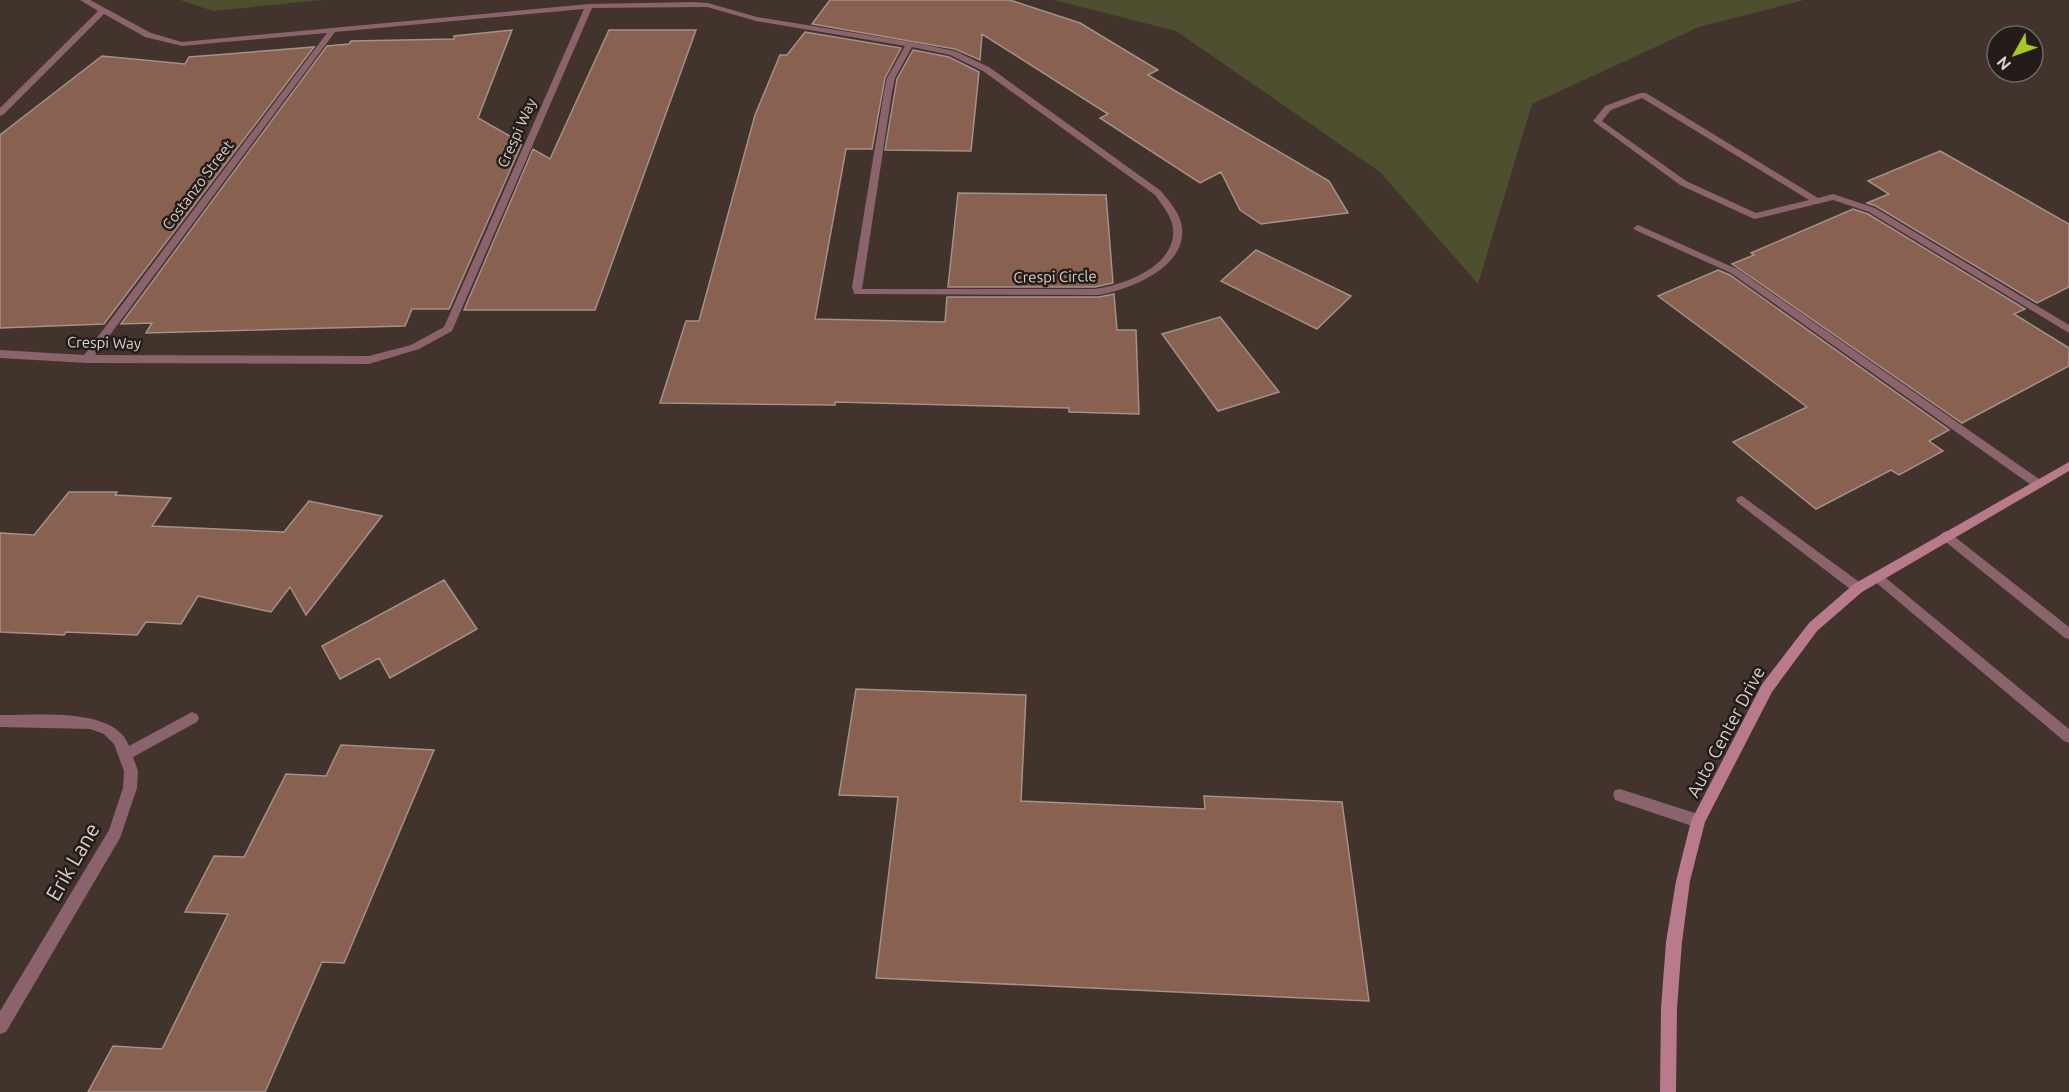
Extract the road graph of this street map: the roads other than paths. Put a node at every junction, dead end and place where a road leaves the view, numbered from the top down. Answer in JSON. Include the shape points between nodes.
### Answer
{"nodes":[{"id":1,"x":84,"y":0,"type":"edge"},
{"id":2,"x":590,"y":6,"type":"junction"},
{"id":3,"x":102,"y":10,"type":"junction"},
{"id":4,"x":333,"y":30,"type":"junction"},
{"id":5,"x":910,"y":44,"type":"junction"},
{"id":6,"x":0,"y":113,"type":"edge"},
{"id":7,"x":1817,"y":201,"type":"junction"},
{"id":8,"x":1638,"y":228,"type":"dead end"},
{"id":9,"x":2069,"y":330,"type":"edge"},
{"id":10,"x":0,"y":354,"type":"edge"},
{"id":11,"x":87,"y":359,"type":"junction"},
{"id":12,"x":2069,"y":466,"type":"edge"},
{"id":13,"x":2038,"y":484,"type":"junction"},
{"id":14,"x":1742,"y":500,"type":"dead end"},
{"id":15,"x":1946,"y":536,"type":"junction"},
{"id":16,"x":1877,"y":576,"type":"junction"},
{"id":17,"x":1858,"y":588,"type":"junction"},
{"id":18,"x":2069,"y":634,"type":"edge"},
{"id":19,"x":192,"y":718,"type":"dead end"},
{"id":20,"x":0,"y":721,"type":"edge"},
{"id":21,"x":2069,"y":736,"type":"edge"},
{"id":22,"x":126,"y":754,"type":"junction"},
{"id":23,"x":1620,"y":795,"type":"dead end"},
{"id":24,"x":1698,"y":821,"type":"junction"},
{"id":25,"x":0,"y":1026,"type":"edge"},
{"id":26,"x":1668,"y":1092,"type":"edge"}],
"edges":[{"from":1,"to":3,"type":"street"},
{"from":2,"to":4,"type":"street"},
{"from":2,"to":5,"type":"street","name":"Crespi Circle","via":[[702,4],[756,19]]},
{"from":2,"to":11,"type":"street","name":"Crespi Way","via":[[448,329],[415,347],[369,360]]},
{"from":3,"to":4,"type":"street","via":[[148,35],[182,44]]},
{"from":3,"to":6,"type":"street"},
{"from":4,"to":11,"type":"street","name":"Costanzo Street"},
{"from":5,"to":5,"type":"street","name":"Crespi Circle","via":[[952,53],[986,69],[1158,193],[1176,218],[1176,246],[1169,257],[1142,278],[1104,291],[858,292],[888,92],[891,78]]},
{"from":7,"to":7,"type":"street","via":[[1755,216],[1683,183],[1597,122],[1608,108],[1643,95]]},
{"from":7,"to":9,"type":"street","via":[[1833,197],[1872,210]]},
{"from":8,"to":13,"type":"street","via":[[1734,271]]},
{"from":10,"to":11,"type":"street","name":"Crespi Way"},
{"from":12,"to":13,"type":"street","name":"Auto Center Drive"},
{"from":13,"to":15,"type":"street","name":"Auto Center Drive"},
{"from":14,"to":17,"type":"street"},
{"from":15,"to":16,"type":"street","name":"Auto Center Drive"},
{"from":15,"to":18,"type":"street"},
{"from":16,"to":17,"type":"street","name":"Auto Center Drive"},
{"from":16,"to":21,"type":"street"},
{"from":17,"to":24,"type":"street","name":"Auto Center Drive","via":[[1813,627],[1767,688]]},
{"from":19,"to":22,"type":"street"},
{"from":20,"to":22,"type":"street","name":"Erik Lane","via":[[90,723],[109,730]]},
{"from":22,"to":25,"type":"street","name":"Erik Lane","via":[[130,788],[115,833]]},
{"from":23,"to":24,"type":"street"},
{"from":24,"to":26,"type":"street","name":"Auto Center Drive","via":[[1683,880],[1674,942]]}]}
